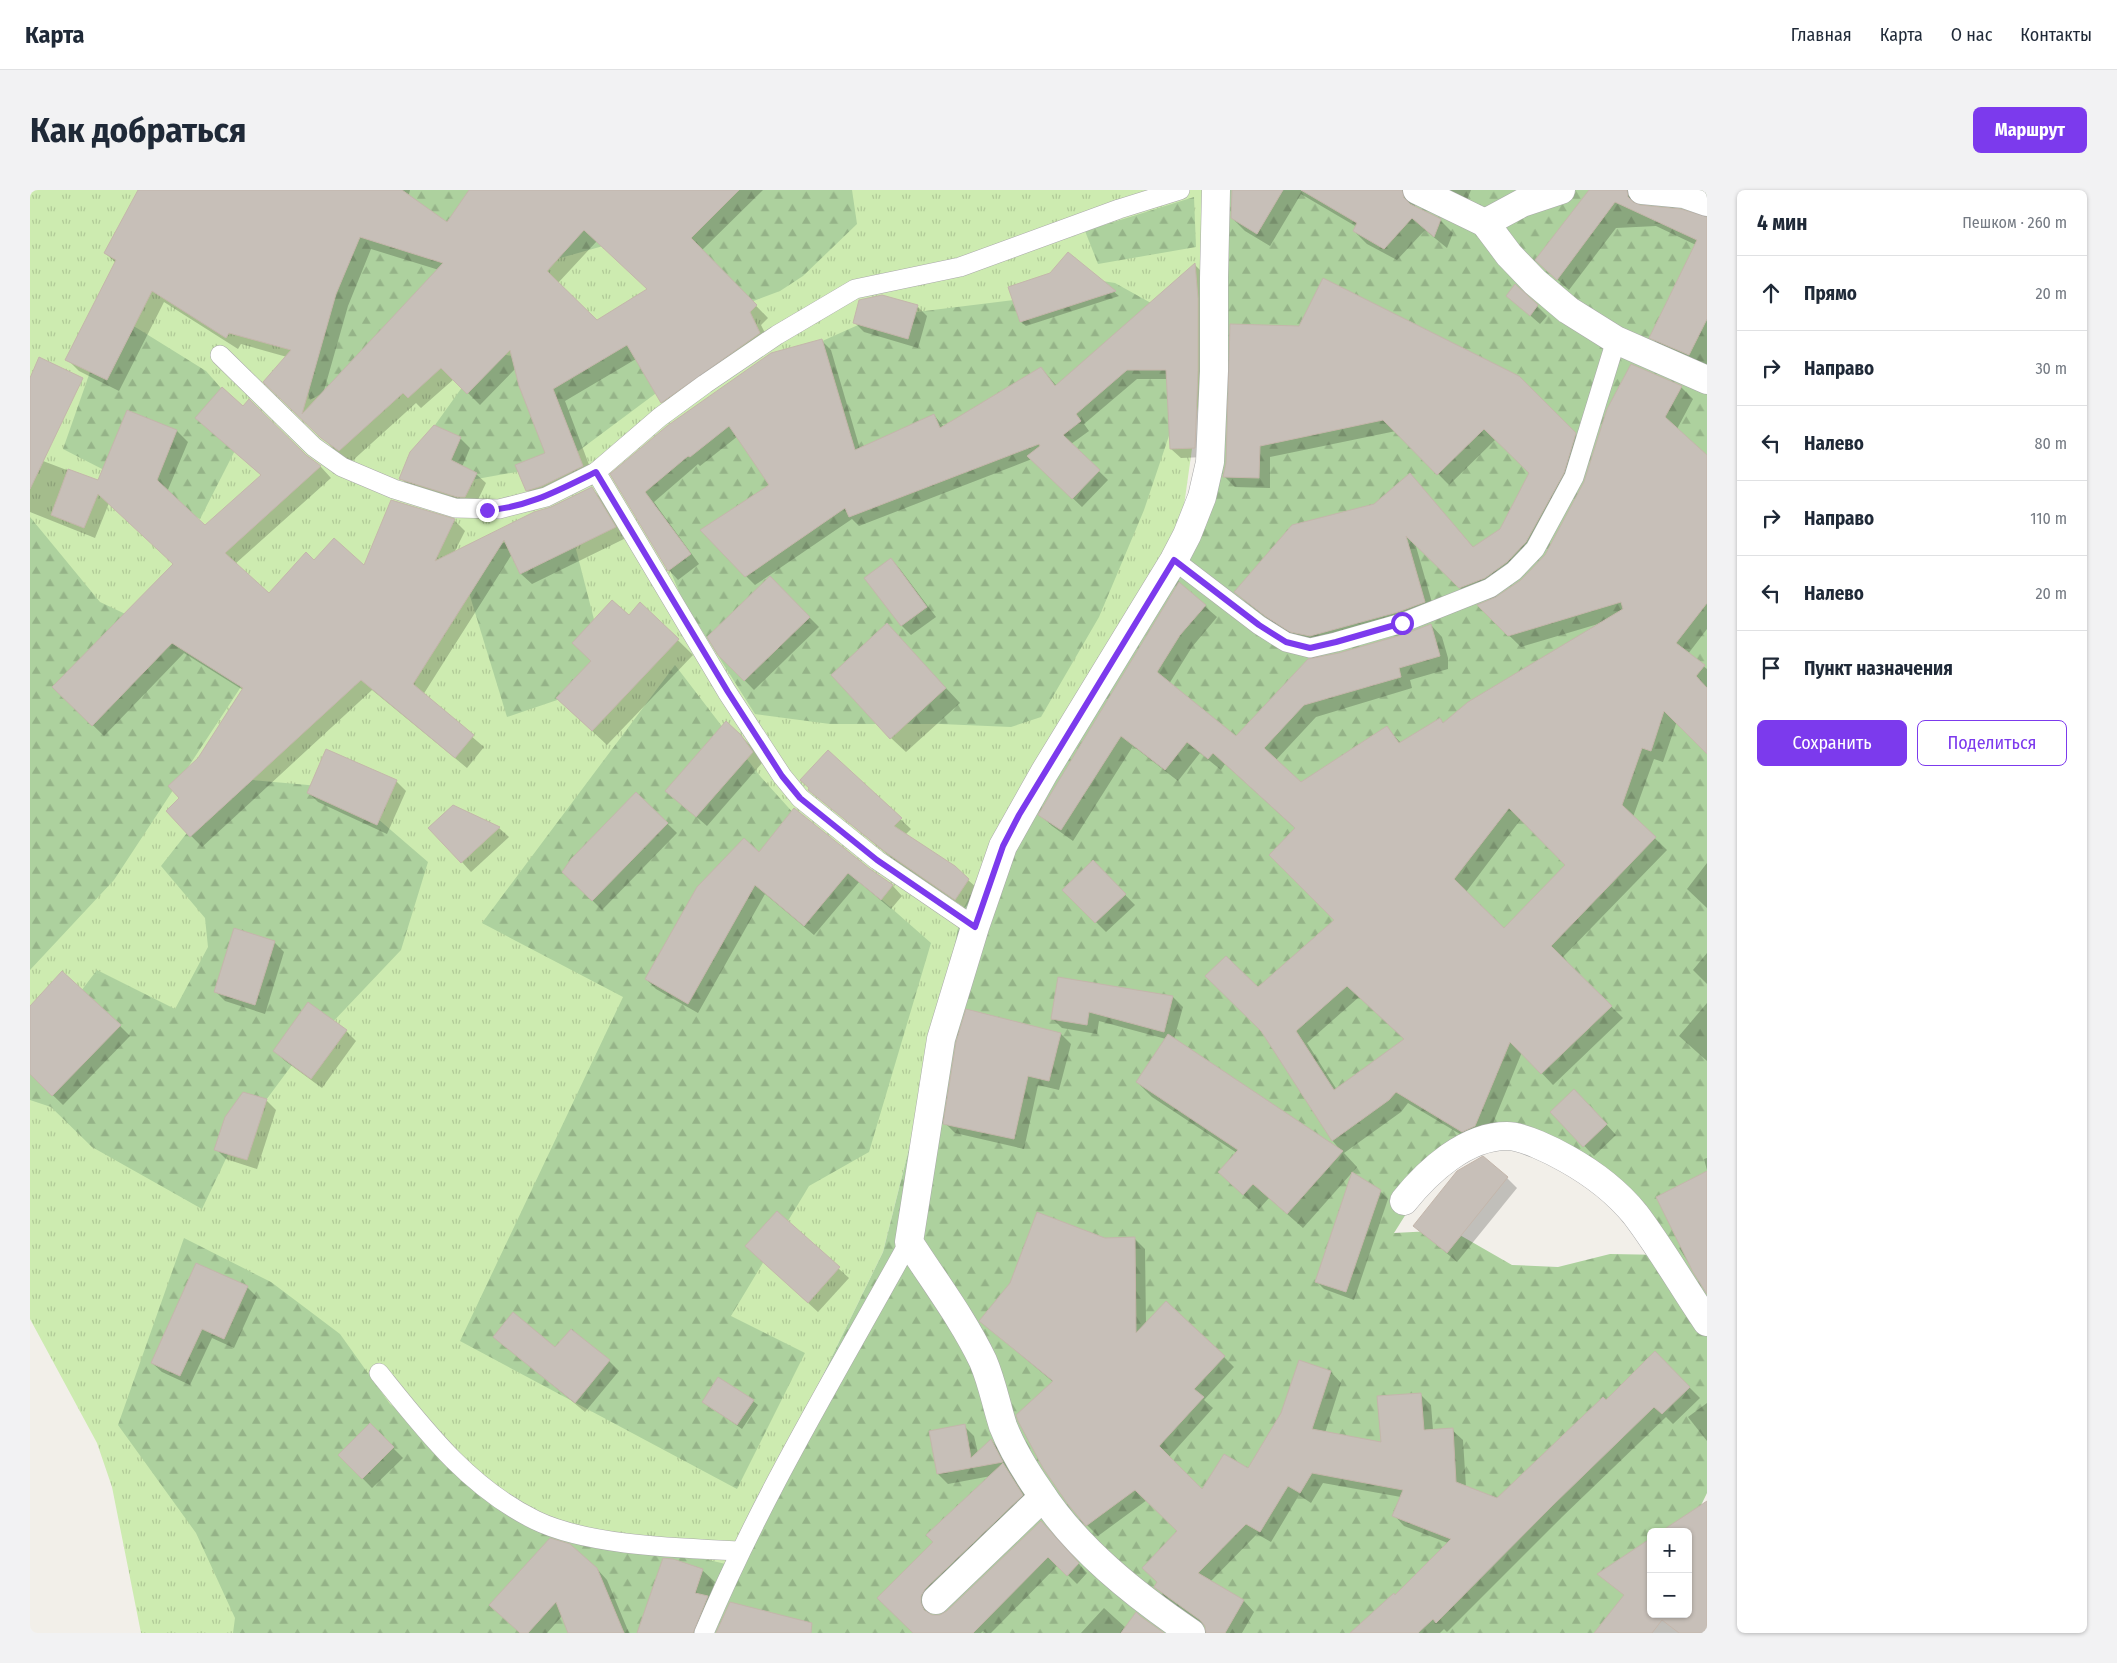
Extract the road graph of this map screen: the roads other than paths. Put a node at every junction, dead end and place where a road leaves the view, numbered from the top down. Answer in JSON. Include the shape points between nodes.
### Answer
{"nodes":[{"id":1,"x":1180,"y":190,"type":"edge"},
{"id":2,"x":1216,"y":190,"type":"edge"},
{"id":3,"x":1417,"y":190,"type":"edge"},
{"id":4,"x":1561,"y":190,"type":"edge"},
{"id":5,"x":1642,"y":190,"type":"edge"},
{"id":6,"x":1707,"y":202,"type":"edge"},
{"id":7,"x":1485,"y":222,"type":"junction"},
{"id":8,"x":1616,"y":340,"type":"junction"},
{"id":9,"x":220,"y":355,"type":"dead end"},
{"id":10,"x":1707,"y":380,"type":"edge"},
{"id":11,"x":596,"y":472,"type":"junction"},
{"id":12,"x":1174,"y":560,"type":"junction"},
{"id":13,"x":975,"y":927,"type":"junction"},
{"id":14,"x":1404,"y":1201,"type":"dead end"},
{"id":15,"x":909,"y":1242,"type":"junction"},
{"id":16,"x":1707,"y":1322,"type":"edge"},
{"id":17,"x":379,"y":1372,"type":"dead end"},
{"id":18,"x":1043,"y":1497,"type":"junction"},
{"id":19,"x":740,"y":1551,"type":"junction"},
{"id":20,"x":936,"y":1600,"type":"dead end"},
{"id":21,"x":704,"y":1633,"type":"edge"},
{"id":22,"x":1191,"y":1633,"type":"edge"}],
"edges":[{"from":1,"to":11,"type":"lane","via":[[960,267],[855,289],[777,335],[705,384],[660,417]]},
{"from":2,"to":12,"type":"street","via":[[1210,462],[1202,497]]},
{"from":3,"to":7,"type":"street"},
{"from":4,"to":7,"type":"street","via":[[1522,203]]},
{"from":5,"to":6,"type":"street","via":[[1684,194]]},
{"from":7,"to":8,"type":"street","via":[[1509,255],[1535,282],[1568,310]]},
{"from":8,"to":10,"type":"street"},
{"from":8,"to":12,"type":"lane","via":[[1574,477],[1535,549],[1514,572],[1490,588],[1402,623],[1310,648],[1286,642],[1259,625]]},
{"from":9,"to":11,"type":"lane","via":[[329,460],[358,475],[437,503],[468,510],[500,509],[546,497]]},
{"from":11,"to":13,"type":"lane","via":[[728,692],[782,776],[800,798],[877,860]]},
{"from":12,"to":13,"type":"street","via":[[1019,815],[1003,846]]},
{"from":13,"to":15,"type":"street","via":[[941,1039]]},
{"from":14,"to":16,"type":"street","via":[[1441,1162],[1476,1142],[1508,1135],[1546,1147],[1612,1190],[1635,1214]]},
{"from":15,"to":18,"type":"street","via":[[973,1340],[1004,1427]]},
{"from":15,"to":19,"type":"lane"},
{"from":17,"to":19,"type":"lane","via":[[448,1456],[474,1480],[536,1521],[605,1539]]},
{"from":18,"to":20,"type":"street"},
{"from":18,"to":22,"type":"street","via":[[1088,1550]]},
{"from":19,"to":21,"type":"lane"}]}
